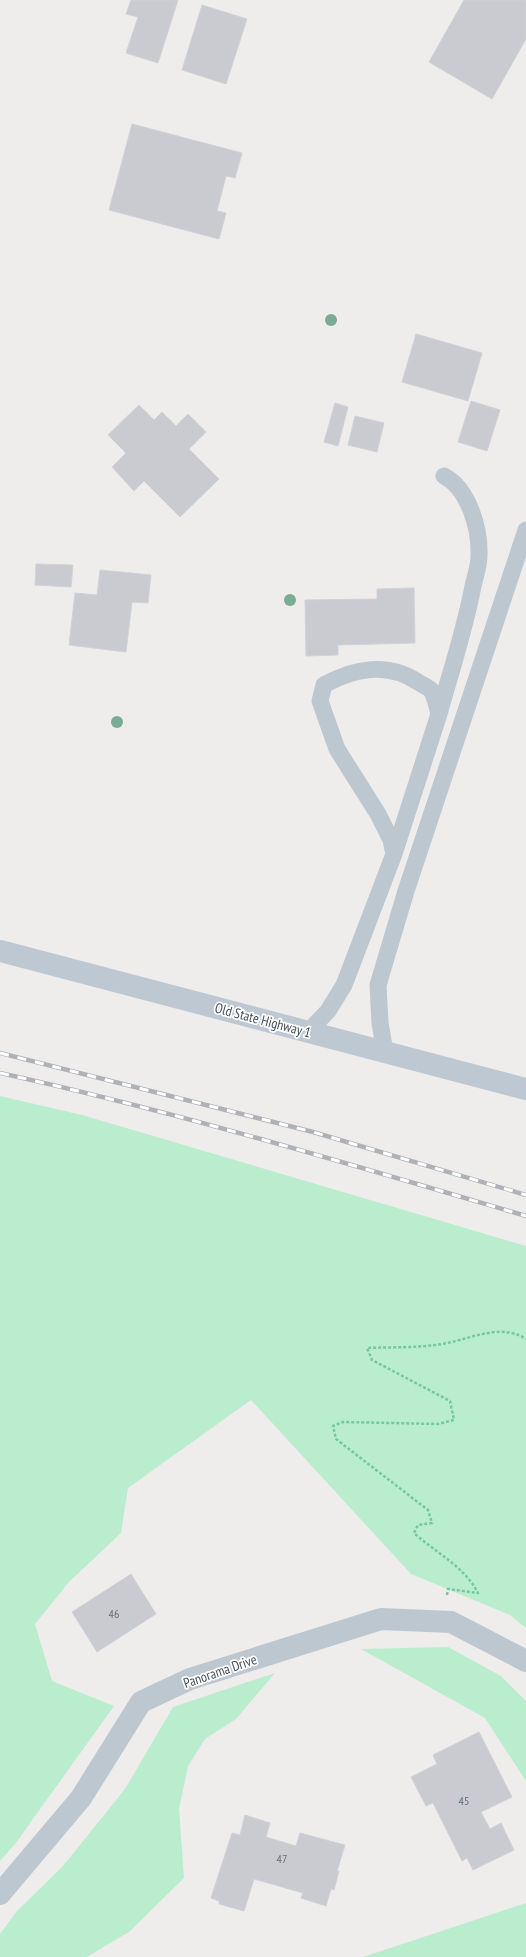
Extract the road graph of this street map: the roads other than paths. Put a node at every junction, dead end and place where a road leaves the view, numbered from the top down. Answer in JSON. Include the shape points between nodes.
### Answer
{"nodes":[{"id":1,"x":444,"y":476,"type":"dead end"},
{"id":2,"x":526,"y":530,"type":"edge"},
{"id":3,"x":439,"y":714,"type":"junction"},
{"id":4,"x":394,"y":854,"type":"junction"},
{"id":5,"x":0,"y":951,"type":"edge"},
{"id":6,"x":308,"y":1032,"type":"junction"},
{"id":7,"x":385,"y":1052,"type":"junction"},
{"id":8,"x":526,"y":1089,"type":"edge"},
{"id":9,"x":526,"y":1661,"type":"edge"},
{"id":10,"x":0,"y":1894,"type":"edge"}],
"edges":[{"from":1,"to":3,"type":"lane","via":[[453,480],[474,514],[479,556],[468,612]]},
{"from":2,"to":7,"type":"lane","via":[[408,884],[378,985]]},
{"from":3,"to":4,"type":"lane"},
{"from":3,"to":4,"type":"lane","via":[[431,691],[408,676],[390,669],[365,670],[341,675],[324,685],[320,701],[336,749],[378,814]]},
{"from":4,"to":6,"type":"lane","via":[[344,985],[328,1011]]},
{"from":5,"to":6,"type":"main road","name":"Old State Highway 1"},
{"from":6,"to":7,"type":"main road","name":"Old State Highway 1"},
{"from":7,"to":8,"type":"main road","name":"Old State Highway 1"},
{"from":9,"to":10,"type":"street","name":"Panorama Drive","via":[[451,1622],[381,1619],[190,1679],[141,1702],[80,1798]]}]}
